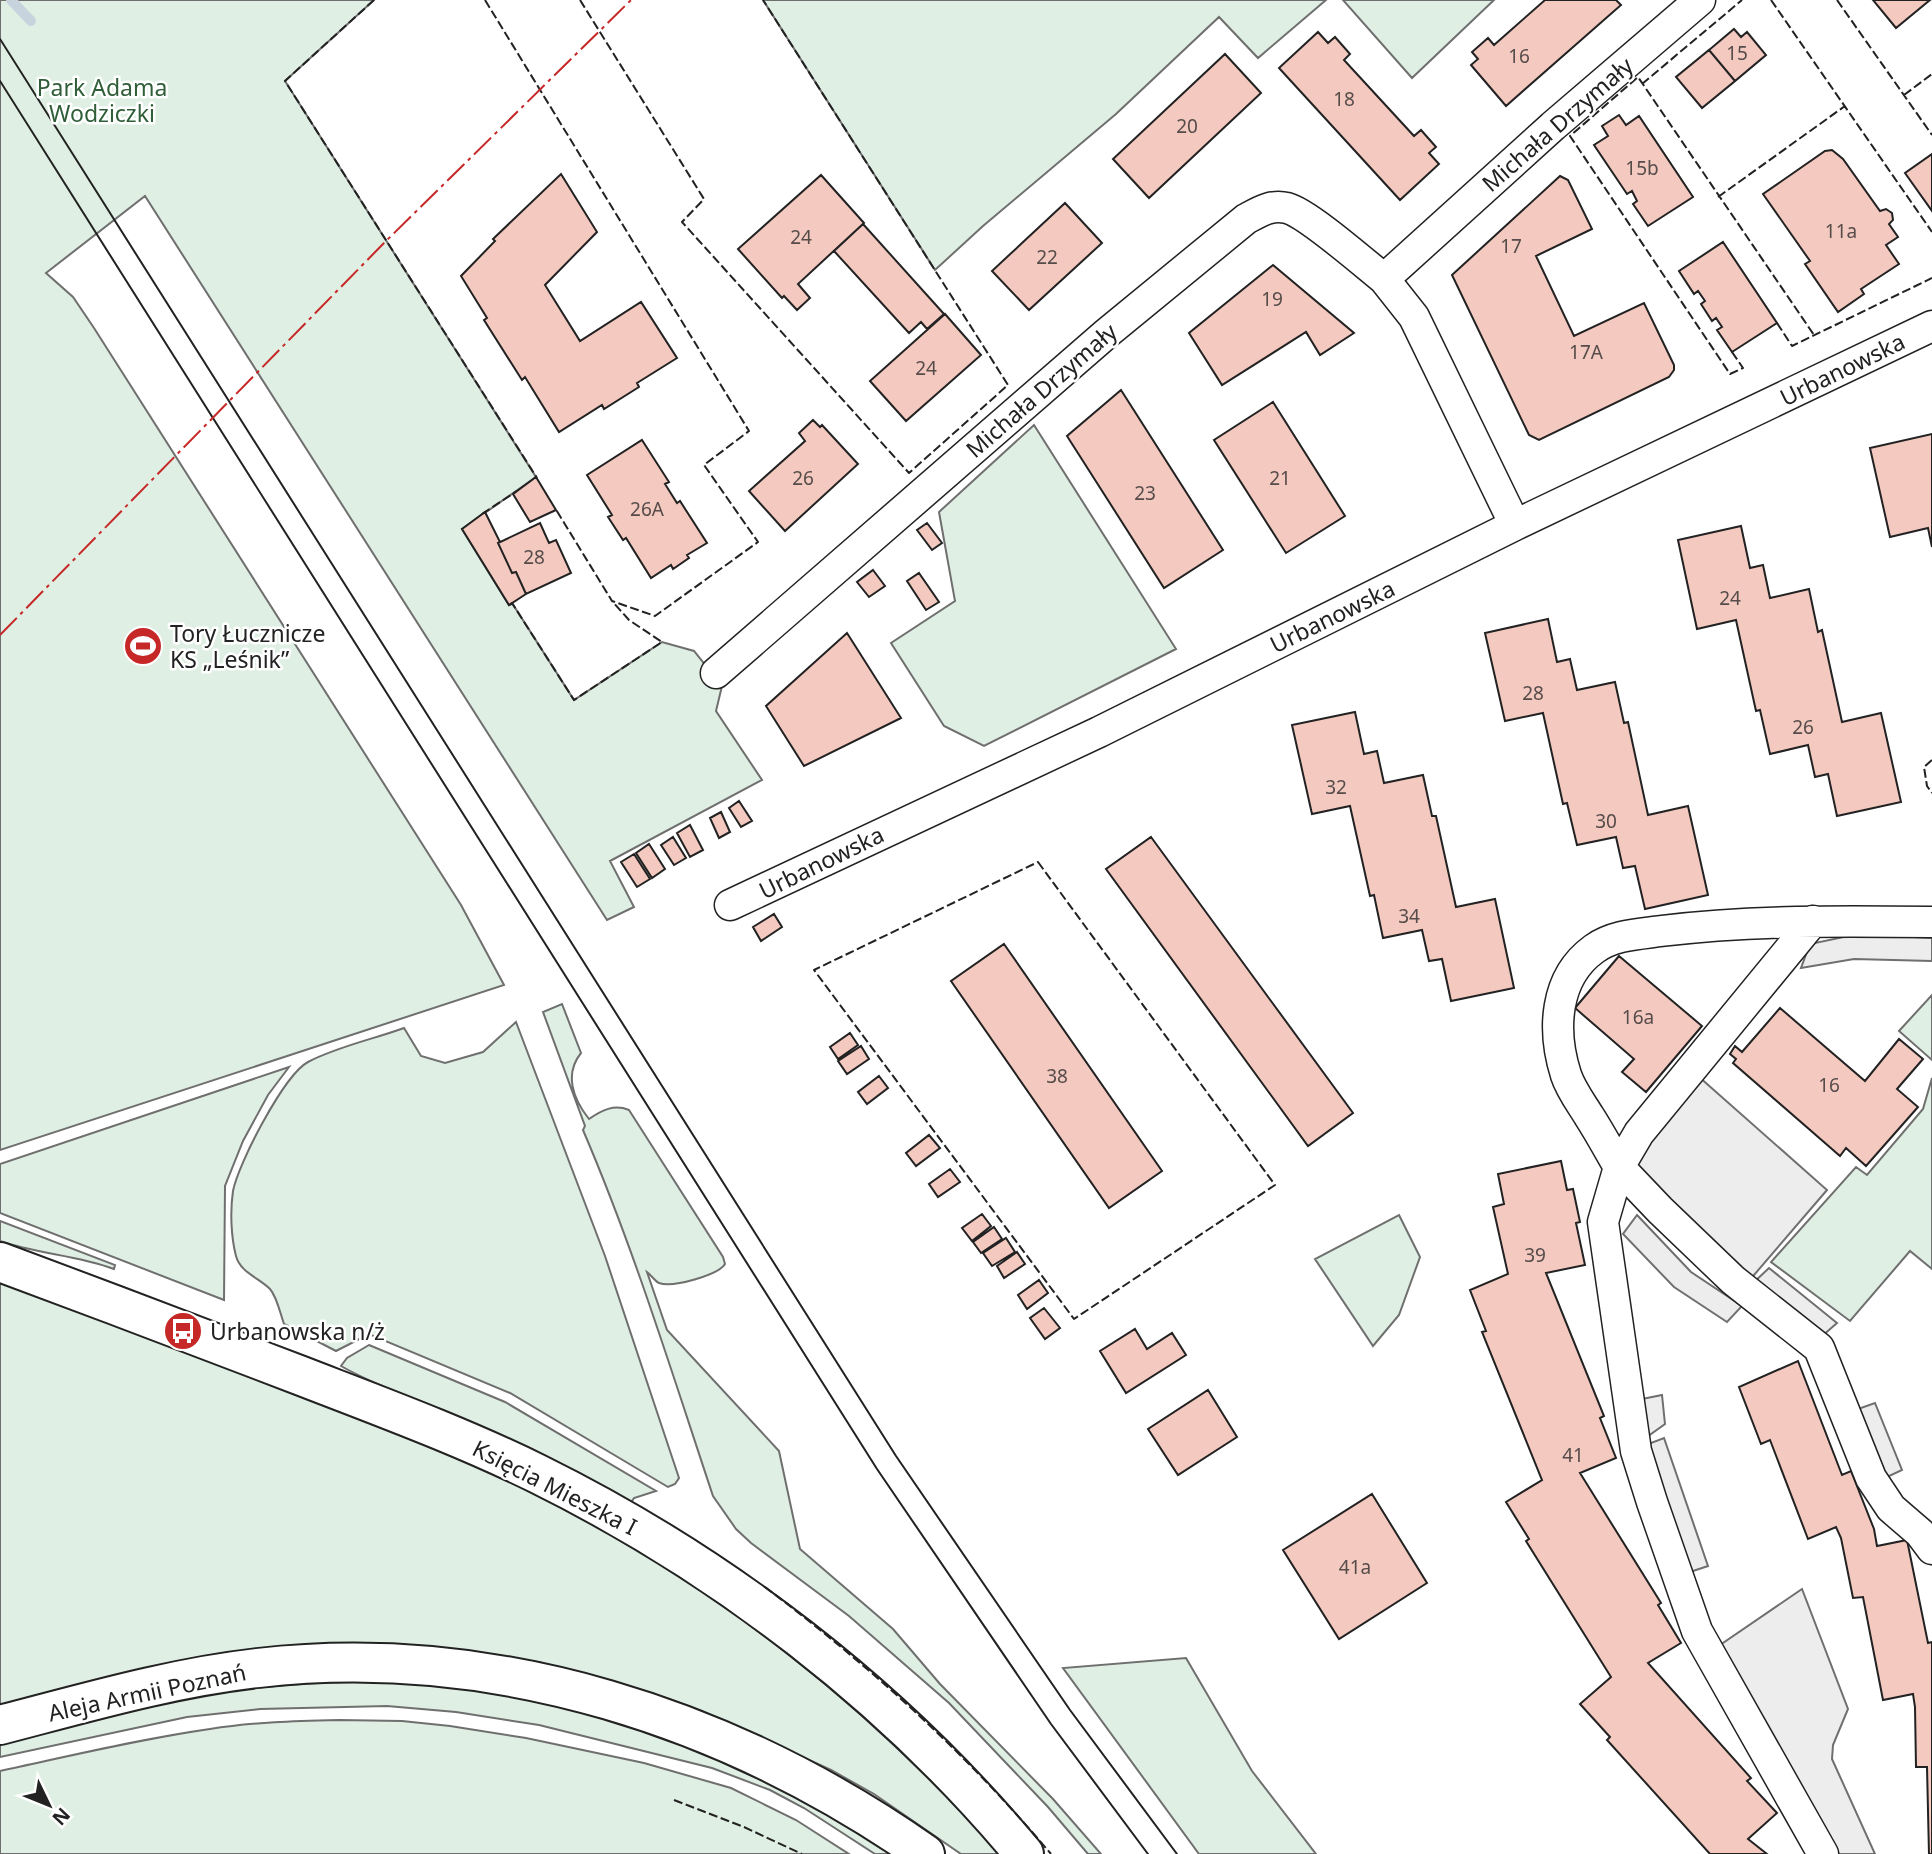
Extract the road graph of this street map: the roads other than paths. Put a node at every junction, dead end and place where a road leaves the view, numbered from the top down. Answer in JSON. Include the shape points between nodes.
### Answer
{"nodes":[{"id":1,"x":1700,"y":0,"type":"edge"},
{"id":2,"x":1384,"y":279,"type":"junction"},
{"id":3,"x":1932,"y":326,"type":"edge"},
{"id":4,"x":1515,"y":525,"type":"junction"},
{"id":5,"x":716,"y":673,"type":"dead end"},
{"id":6,"x":730,"y":905,"type":"dead end"},
{"id":7,"x":1812,"y":922,"type":"junction"},
{"id":8,"x":1932,"y":922,"type":"edge"},
{"id":9,"x":1619,"y":1167,"type":"junction"},
{"id":10,"x":0,"y":1262,"type":"edge"},
{"id":11,"x":1932,"y":1549,"type":"edge"},
{"id":12,"x":0,"y":1725,"type":"edge"},
{"id":13,"x":925,"y":1854,"type":"edge"},
{"id":14,"x":1024,"y":1854,"type":"edge"},
{"id":15,"x":1823,"y":1854,"type":"edge"}],
"edges":[{"from":1,"to":2,"type":"street","name":"Michała Drzymały"},
{"from":2,"to":4,"type":"street","name":"Michała Drzymały","via":[[1414,317]]},
{"from":2,"to":5,"type":"street","name":"Michała Drzymały","via":[[1287,208],[1269,207],[1246,219],[1107,333]]},
{"from":3,"to":4,"type":"street","name":"Urbanowska"},
{"from":4,"to":6,"type":"street","name":"Urbanowska","via":[[1099,732]]},
{"from":7,"to":8,"type":"street"},
{"from":7,"to":9,"type":"street","via":[[1647,1122]]},
{"from":7,"to":9,"type":"street","via":[[1641,934],[1613,939],[1580,962],[1564,988],[1558,1012],[1560,1052],[1576,1097]]},
{"from":9,"to":11,"type":"street","via":[[1733,1280],[1819,1348],[1871,1478],[1891,1508]]},
{"from":9,"to":15,"type":"street","via":[[1604,1222],[1636,1451],[1697,1631]]},
{"from":10,"to":14,"type":"street","name":"Księcia Mieszka I","via":[[481,1447],[622,1520],[715,1578],[837,1668],[940,1763]]},
{"from":12,"to":13,"type":"street","name":"Aleja Armii Poznań","via":[[137,1690],[259,1668],[360,1663],[469,1669],[587,1693],[695,1728],[793,1772]]}]}
